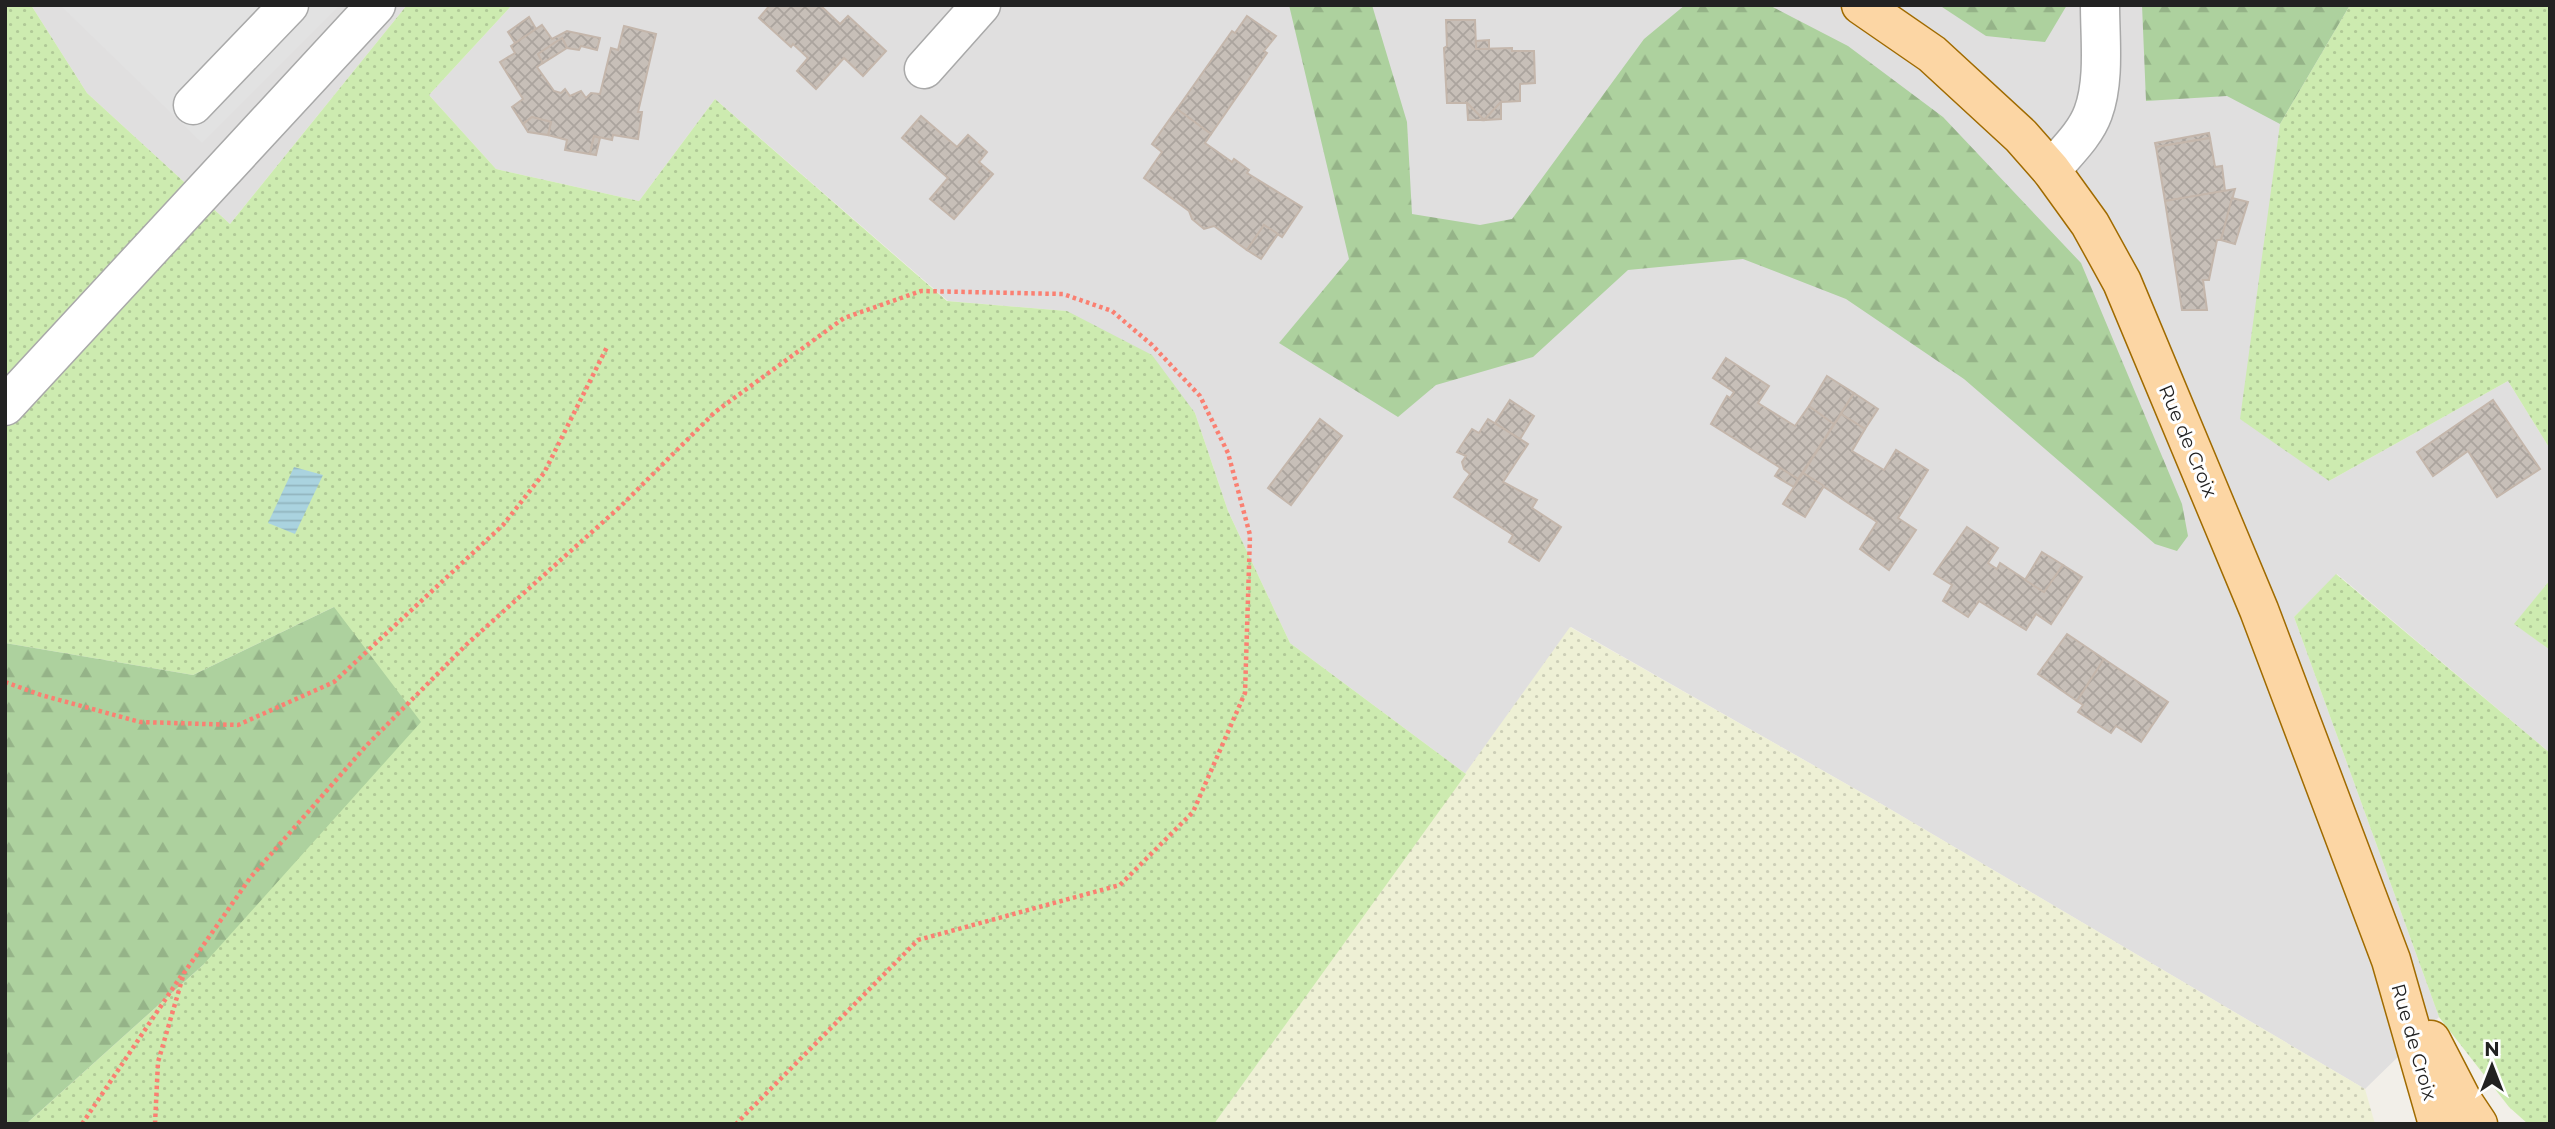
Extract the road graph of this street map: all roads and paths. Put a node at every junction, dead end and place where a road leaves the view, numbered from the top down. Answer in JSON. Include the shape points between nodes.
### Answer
{"nodes":[{"id":1,"x":289,"y":5,"type":"edge"},
{"id":2,"x":376,"y":5,"type":"edge"},
{"id":3,"x":981,"y":5,"type":"edge"},
{"id":4,"x":1861,"y":5,"type":"edge"},
{"id":5,"x":2100,"y":5,"type":"edge"},
{"id":6,"x":924,"y":69,"type":"dead end"},
{"id":7,"x":193,"y":105,"type":"dead end"},
{"id":8,"x":2051,"y":170,"type":"junction"},
{"id":9,"x":608,"y":345,"type":"dead end"},
{"id":10,"x":5,"y":406,"type":"edge"},
{"id":11,"x":5,"y":682,"type":"edge"},
{"id":12,"x":2391,"y":960,"type":"junction"},
{"id":13,"x":184,"y":973,"type":"junction"},
{"id":14,"x":82,"y":1124,"type":"edge"},
{"id":15,"x":155,"y":1124,"type":"edge"},
{"id":16,"x":736,"y":1124,"type":"edge"},
{"id":17,"x":2438,"y":1124,"type":"edge"},
{"id":18,"x":2478,"y":1124,"type":"edge"}],
"edges":[{"from":1,"to":7,"type":"street"},
{"from":2,"to":10,"type":"street"},
{"from":3,"to":6,"type":"street"},
{"from":4,"to":8,"type":"main road","name":"Rue de Croix","via":[[1962,80]]},
{"from":5,"to":8,"type":"street","via":[[2100,69],[2093,114]]},
{"from":8,"to":12,"type":"main road","name":"Rue de Croix","via":[[2090,224],[2122,282],[2259,610]]},
{"from":9,"to":11,"type":"path","via":[[544,473],[503,524],[334,682],[238,725],[140,722]]},
{"from":12,"to":17,"type":"main road","name":"Rue de Croix"},
{"from":12,"to":18,"type":"main road","name":"Rue de Croix"},
{"from":13,"to":14,"type":"path"},
{"from":13,"to":15,"type":"path","via":[[158,1062]]},
{"from":13,"to":16,"type":"path","via":[[250,878],[366,746],[467,644],[622,505],[715,412],[844,318],[920,291],[1063,294],[1112,312],[1152,345],[1200,396],[1228,453],[1250,535],[1245,693],[1193,812],[1121,885],[918,940]]}]}
